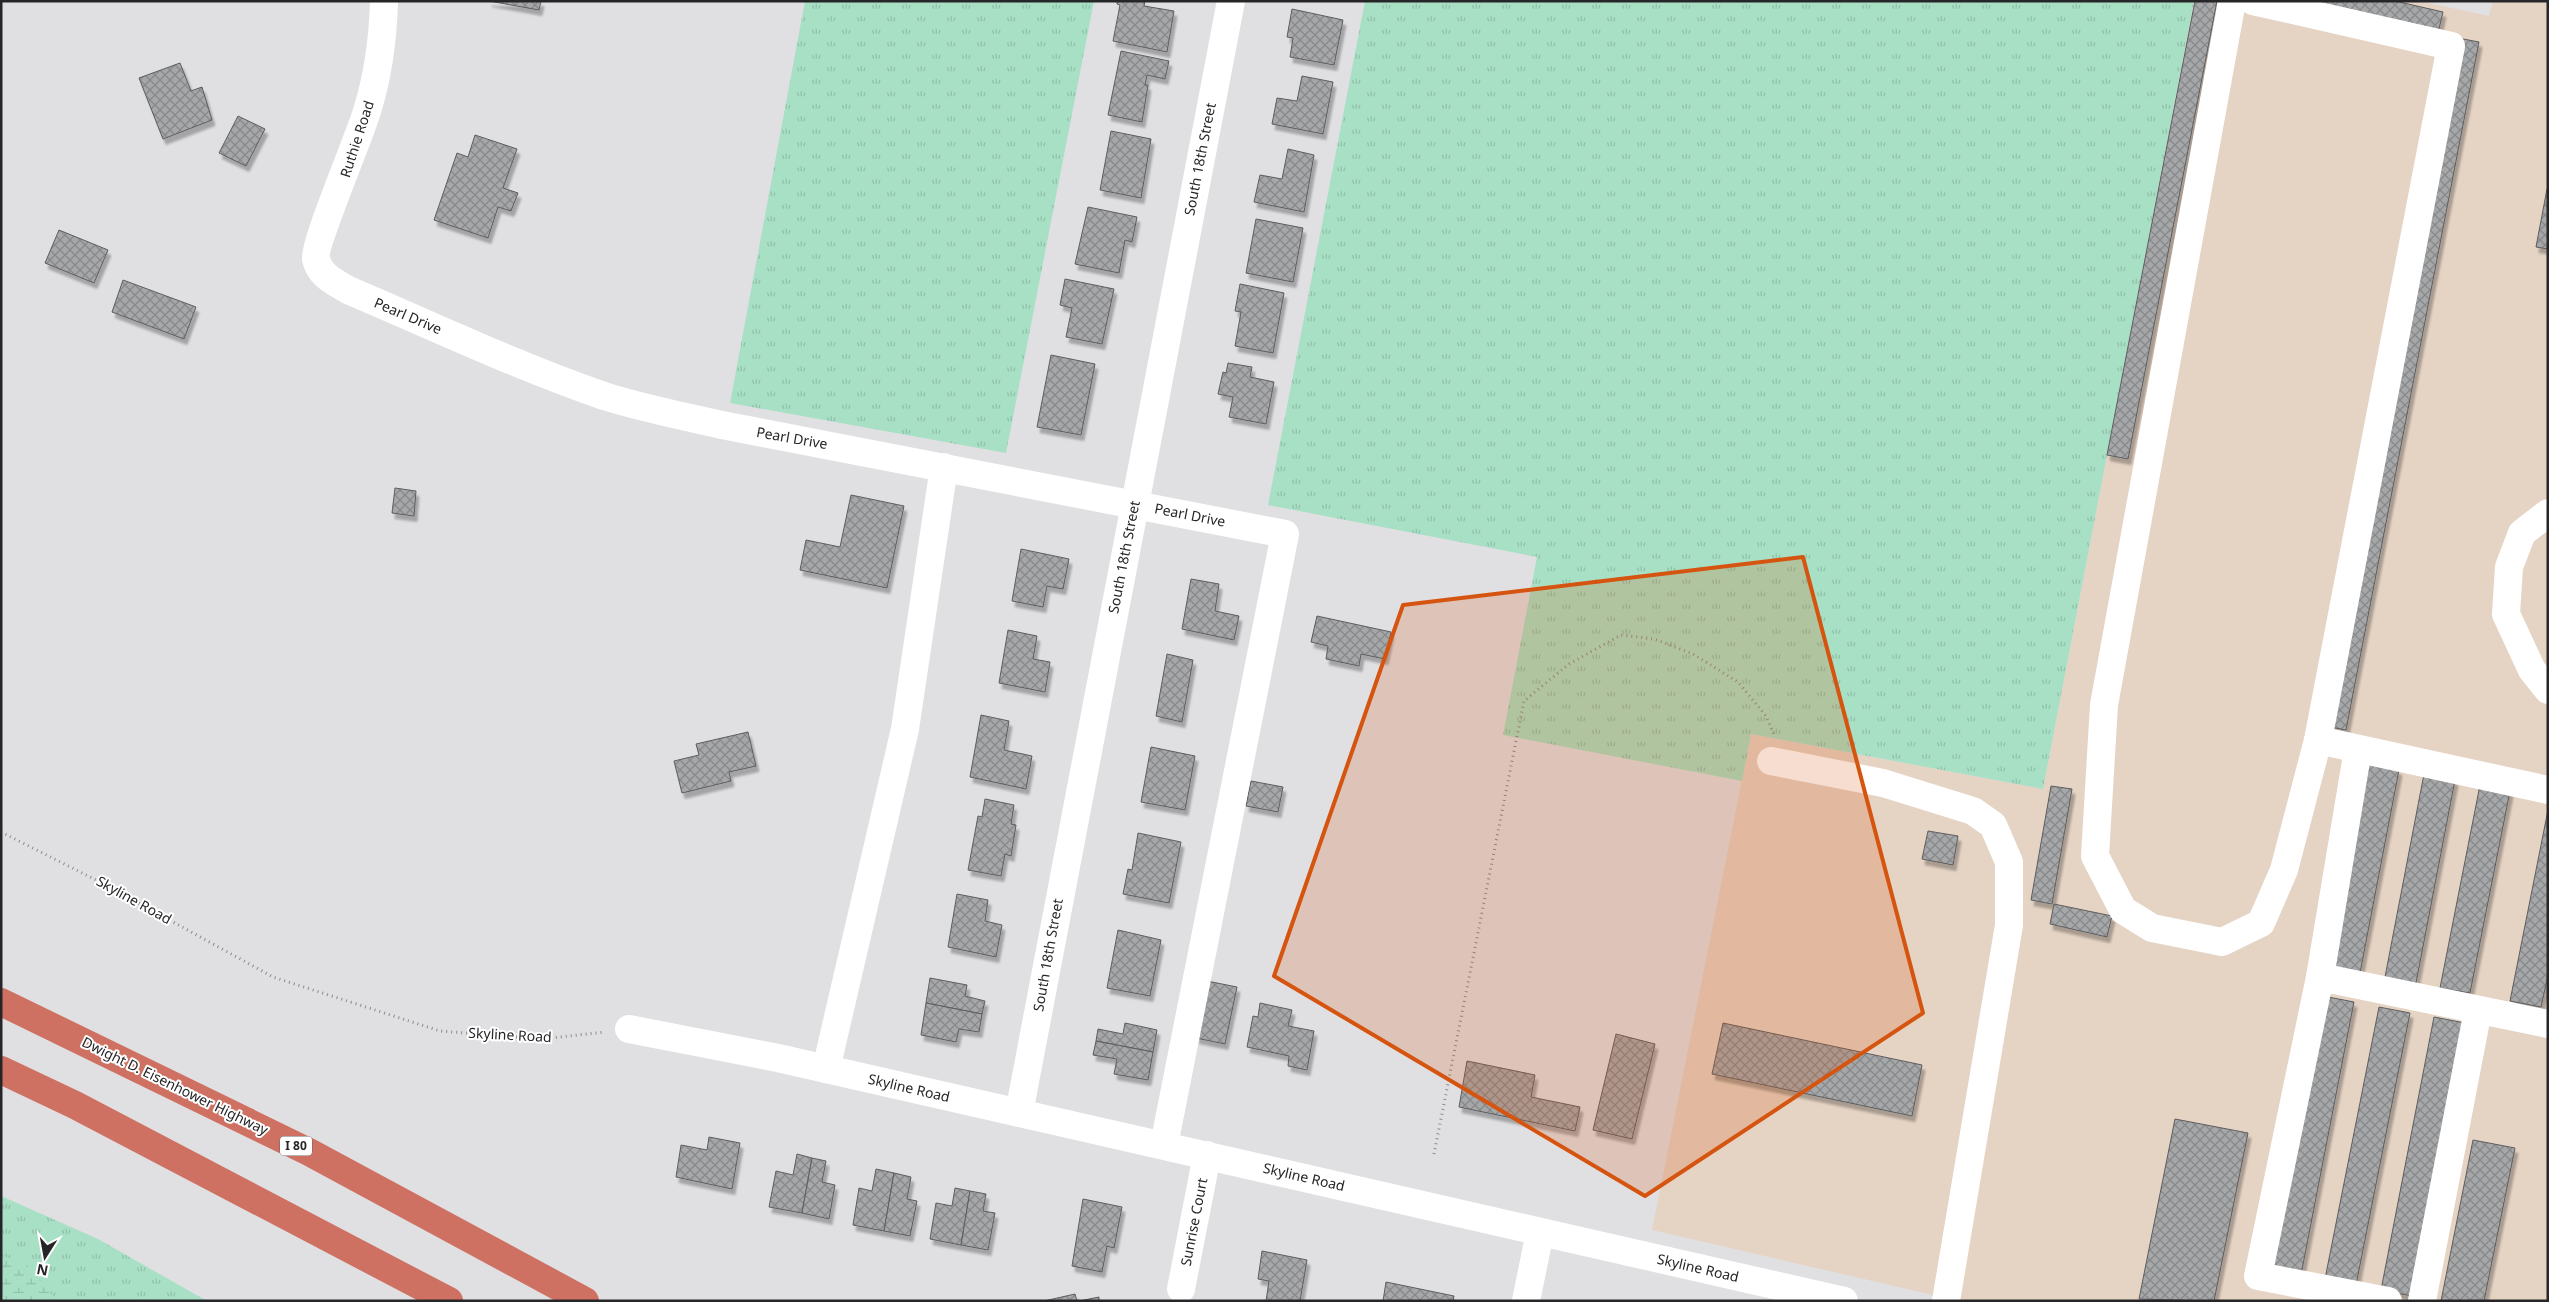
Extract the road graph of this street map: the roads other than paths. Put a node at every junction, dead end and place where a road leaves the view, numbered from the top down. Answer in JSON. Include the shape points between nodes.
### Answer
{"nodes":[{"id":1,"x":384,"y":1,"type":"edge"},
{"id":2,"x":1231,"y":1,"type":"edge"},
{"id":3,"x":2232,"y":1,"type":"edge"},
{"id":4,"x":2253,"y":1,"type":"edge"},
{"id":5,"x":321,"y":272,"type":"joint"},
{"id":6,"x":944,"y":467,"type":"junction"},
{"id":7,"x":1134,"y":504,"type":"junction"},
{"id":8,"x":2548,"y":513,"type":"edge"},
{"id":9,"x":2548,"y":690,"type":"edge"},
{"id":10,"x":2318,"y":740,"type":"junction"},
{"id":11,"x":2358,"y":749,"type":"junction"},
{"id":12,"x":1778,"y":762,"type":"road end"},
{"id":13,"x":2548,"y":790,"type":"edge"},
{"id":14,"x":2320,"y":977,"type":"junction"},
{"id":15,"x":1,"y":1002,"type":"edge"},
{"id":16,"x":2478,"y":1010,"type":"junction"},
{"id":17,"x":2548,"y":1024,"type":"edge"},
{"id":18,"x":629,"y":1029,"type":"road end"},
{"id":19,"x":826,"y":1069,"type":"junction"},
{"id":20,"x":1,"y":1070,"type":"edge"},
{"id":21,"x":1019,"y":1113,"type":"junction"},
{"id":22,"x":1164,"y":1145,"type":"junction"},
{"id":23,"x":1207,"y":1154,"type":"junction"},
{"id":24,"x":1540,"y":1232,"type":"junction"},
{"id":25,"x":1180,"y":1288,"type":"dead end"},
{"id":26,"x":449,"y":1301,"type":"edge"},
{"id":27,"x":585,"y":1301,"type":"edge"},
{"id":28,"x":1526,"y":1301,"type":"edge"},
{"id":29,"x":1844,"y":1301,"type":"edge"},
{"id":30,"x":1946,"y":1301,"type":"edge"},
{"id":31,"x":2388,"y":1301,"type":"edge"},
{"id":32,"x":2422,"y":1301,"type":"edge"}],
"edges":[{"from":1,"to":5,"type":"street","name":"Ruthie Road","via":[[377,72],[355,150],[319,241],[316,257]]},
{"from":2,"to":7,"type":"street","name":"South 18th Street"},
{"from":3,"to":10,"type":"street","via":[[2104,705],[2095,856],[2123,910],[2152,928],[2222,942],[2260,923],[2284,870]]},
{"from":4,"to":10,"type":"street","via":[[2451,46]]},
{"from":5,"to":6,"type":"street","name":"Pearl Drive","via":[[348,290],[543,374],[606,396],[722,425]]},
{"from":6,"to":7,"type":"street","name":"Pearl Drive"},
{"from":6,"to":19,"type":"street","via":[[905,728]]},
{"from":7,"to":21,"type":"street","name":"South 18th Street"},
{"from":7,"to":22,"type":"street","name":"Pearl Drive","via":[[1285,534]]},
{"from":8,"to":9,"type":"street","via":[[2522,532],[2509,567],[2506,614],[2532,670]]},
{"from":10,"to":11,"type":"street"},
{"from":11,"to":13,"type":"street"},
{"from":11,"to":14,"type":"street"},
{"from":12,"to":30,"type":"street","via":[[1883,783],[1973,811],[1994,825],[2009,862],[2009,925]]},
{"from":14,"to":16,"type":"street"},
{"from":14,"to":31,"type":"street","via":[[2258,1276]]},
{"from":15,"to":27,"type":"highway","name":"Dwight D. Eisenhower Highway","number":"I 80","via":[[309,1152]]},
{"from":16,"to":17,"type":"street"},
{"from":16,"to":32,"type":"street"},
{"from":18,"to":19,"type":"street","name":"Skyline Road"},
{"from":19,"to":21,"type":"street","name":"Skyline Road"},
{"from":20,"to":26,"type":"highway","via":[[75,1105]]},
{"from":21,"to":22,"type":"street","name":"Skyline Road"},
{"from":22,"to":23,"type":"street","name":"Skyline Road"},
{"from":23,"to":24,"type":"street","name":"Skyline Road"},
{"from":23,"to":25,"type":"street","name":"Sunrise Court"},
{"from":24,"to":28,"type":"street"},
{"from":24,"to":29,"type":"street","name":"Skyline Road"}]}
